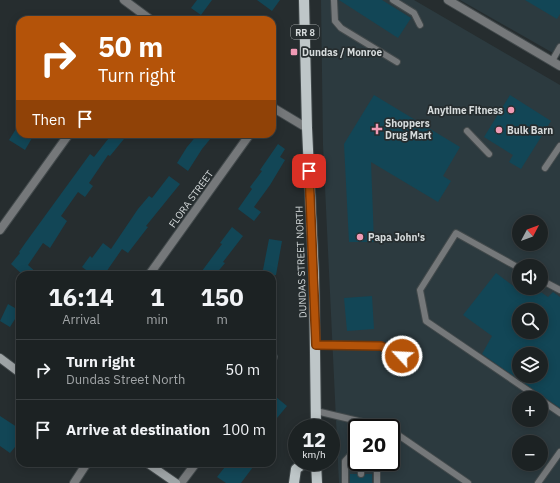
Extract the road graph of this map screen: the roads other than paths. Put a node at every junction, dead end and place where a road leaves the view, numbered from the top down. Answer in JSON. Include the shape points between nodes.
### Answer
{"nodes":[{"id":1,"x":124,"y":0,"type":"edge"},
{"id":2,"x":304,"y":0,"type":"edge"},
{"id":3,"x":334,"y":0,"type":"edge"},
{"id":4,"x":393,"y":0,"type":"edge"},
{"id":5,"x":448,"y":0,"type":"edge"},
{"id":6,"x":146,"y":16,"type":"edge"},
{"id":7,"x":420,"y":25,"type":"dead end"},
{"id":8,"x":560,"y":47,"type":"edge"},
{"id":9,"x":552,"y":61,"type":"junction"},
{"id":10,"x":397,"y":62,"type":"dead end"},
{"id":11,"x":560,"y":66,"type":"edge"},
{"id":12,"x":276,"y":109,"type":"edge"},
{"id":13,"x":307,"y":128,"type":"junction"},
{"id":14,"x":467,"y":131,"type":"dead end"},
{"id":15,"x":66,"y":138,"type":"edge"},
{"id":16,"x":247,"y":138,"type":"edge"},
{"id":17,"x":560,"y":146,"type":"edge"},
{"id":18,"x":489,"y":154,"type":"dead end"},
{"id":19,"x":545,"y":168,"type":"dead end"},
{"id":20,"x":0,"y":230,"type":"edge"},
{"id":21,"x":512,"y":264,"type":"edge"},
{"id":22,"x":152,"y":271,"type":"edge"},
{"id":23,"x":548,"y":284,"type":"edge"},
{"id":24,"x":560,"y":290,"type":"edge"},
{"id":25,"x":316,"y":345,"type":"junction"},
{"id":26,"x":402,"y":356,"type":"dead end"},
{"id":27,"x":0,"y":358,"type":"edge"},
{"id":28,"x":16,"y":370,"type":"edge"},
{"id":29,"x":528,"y":391,"type":"edge"},
{"id":30,"x":548,"y":405,"type":"edge"},
{"id":31,"x":316,"y":411,"type":"junction"},
{"id":32,"x":560,"y":413,"type":"edge"},
{"id":33,"x":316,"y":419,"type":"edge"},
{"id":34,"x":348,"y":421,"type":"edge"},
{"id":35,"x":400,"y":436,"type":"edge"},
{"id":36,"x":560,"y":452,"type":"edge"},
{"id":37,"x":348,"y":458,"type":"edge"},
{"id":38,"x":84,"y":467,"type":"edge"},
{"id":39,"x":153,"y":467,"type":"edge"},
{"id":40,"x":193,"y":467,"type":"edge"},
{"id":41,"x":296,"y":471,"type":"edge"},
{"id":42,"x":316,"y":471,"type":"edge"},
{"id":43,"x":377,"y":471,"type":"edge"},
{"id":44,"x":74,"y":483,"type":"edge"},
{"id":45,"x":176,"y":483,"type":"edge"},
{"id":46,"x":181,"y":483,"type":"edge"},
{"id":47,"x":294,"y":483,"type":"edge"},
{"id":48,"x":317,"y":483,"type":"edge"},
{"id":49,"x":345,"y":483,"type":"edge"},
{"id":50,"x":377,"y":483,"type":"edge"},
{"id":51,"x":468,"y":483,"type":"edge"},
{"id":52,"x":538,"y":483,"type":"edge"}],
"edges":[{"from":1,"to":6,"type":"street"},
{"from":2,"to":13,"type":"main road","name":"DUNDAS STREET NORTH","number":"RR 8"},
{"from":3,"to":10,"type":"lane","via":[[335,21],[341,28]]},
{"from":4,"to":7,"type":"lane","via":[[414,13]]},
{"from":5,"to":9,"type":"street"},
{"from":8,"to":9,"type":"lane"},
{"from":9,"to":11,"type":"street"},
{"from":12,"to":13,"type":"street"},
{"from":13,"to":25,"type":"main road","name":"DUNDAS STREET NORTH","number":"RR 8"},
{"from":14,"to":18,"type":"lane"},
{"from":15,"to":20,"type":"street"},
{"from":16,"to":22,"type":"street","name":"FLORA STREET"},
{"from":17,"to":19,"type":"lane"},
{"from":21,"to":29,"type":"lane","via":[[456,233],[420,290],[426,321]]},
{"from":23,"to":24,"type":"lane"},
{"from":25,"to":26,"type":"lane","via":[[381,346]]},
{"from":25,"to":31,"type":"main road","name":"DUNDAS STREET NORTH","number":"RR 8"},
{"from":27,"to":28,"type":"main road"},
{"from":30,"to":32,"type":"lane"},
{"from":31,"to":33,"type":"main road","name":"DUNDAS STREET NORTH","number":"RR 8"},
{"from":31,"to":34,"type":"lane"},
{"from":35,"to":51,"type":"lane"},
{"from":36,"to":52,"type":"lane"},
{"from":37,"to":49,"type":"lane","via":[[345,461]]},
{"from":38,"to":44,"type":"street"},
{"from":39,"to":45,"type":"main road"},
{"from":40,"to":46,"type":"street"},
{"from":41,"to":47,"type":"main road"},
{"from":42,"to":48,"type":"main road"},
{"from":43,"to":50,"type":"lane"}]}
